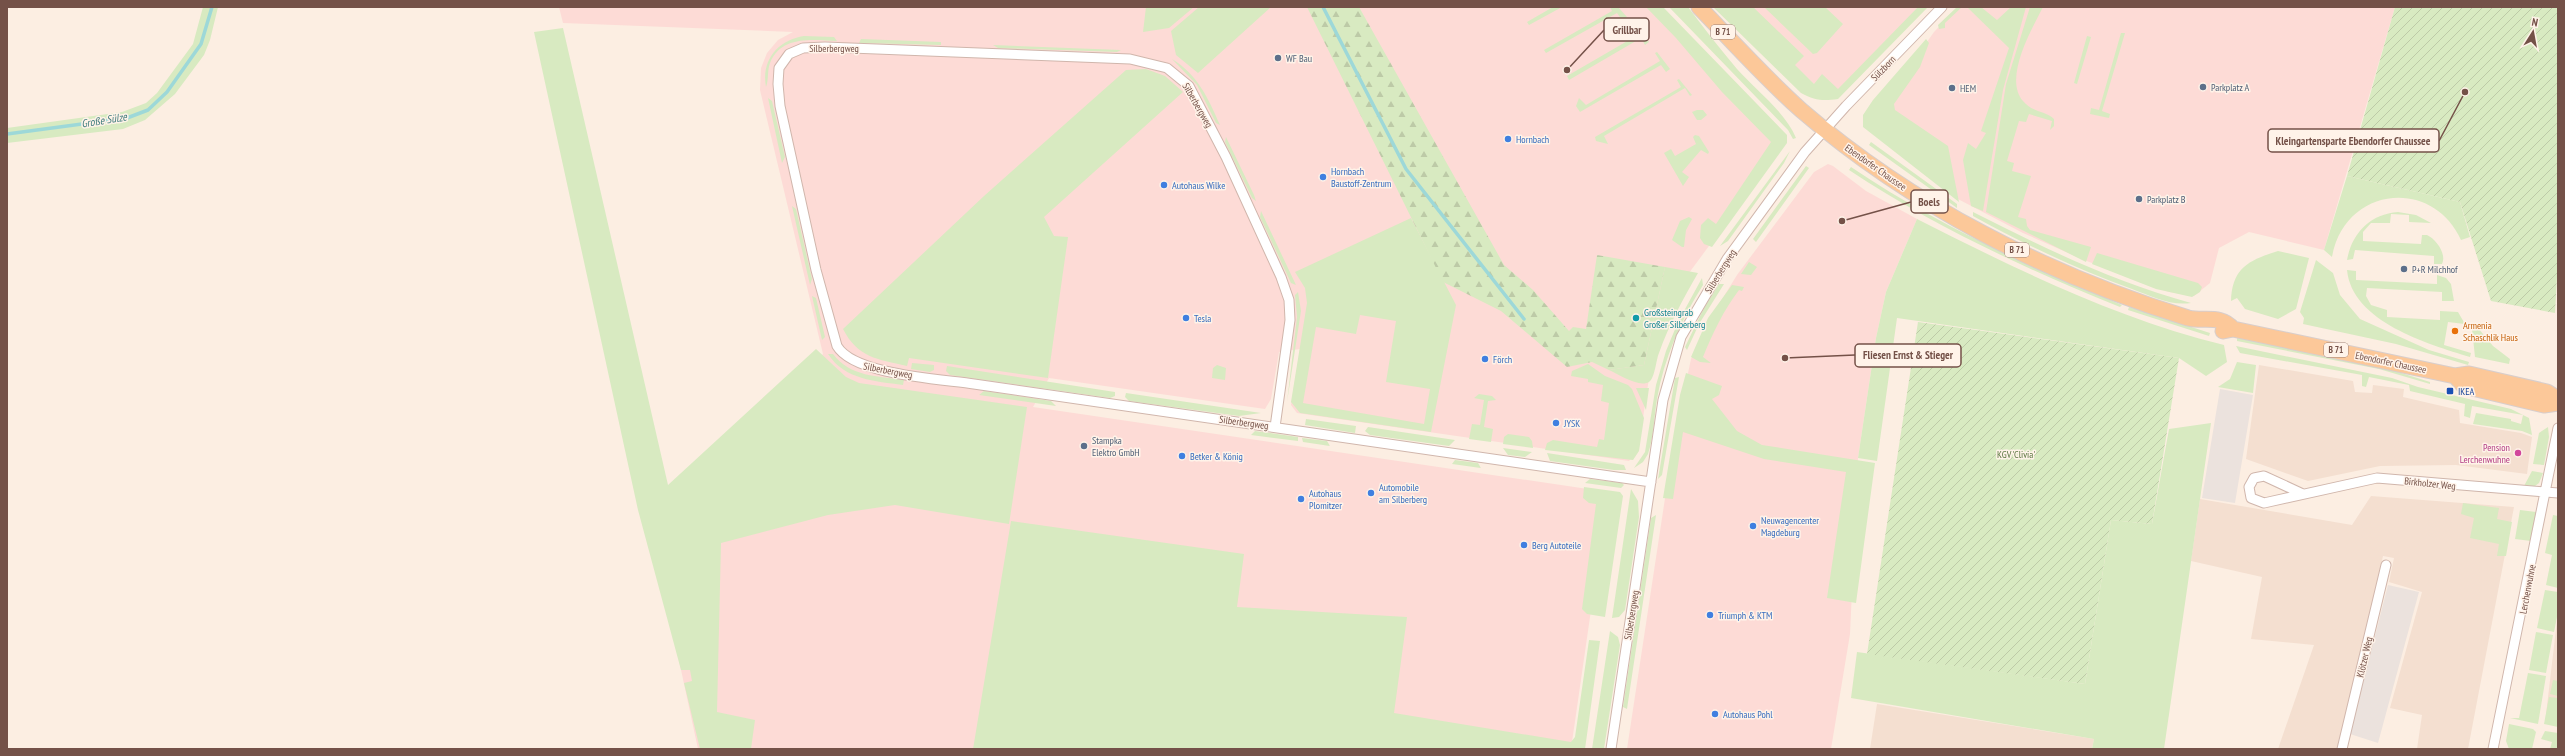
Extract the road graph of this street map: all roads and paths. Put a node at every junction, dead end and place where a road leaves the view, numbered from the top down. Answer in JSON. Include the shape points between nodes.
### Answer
{"nodes":[{"id":1,"x":1699,"y":7,"type":"edge"},
{"id":2,"x":1942,"y":7,"type":"edge"},
{"id":3,"x":1825,"y":129,"type":"junction"},
{"id":4,"x":2455,"y":376,"type":"junction"},
{"id":5,"x":2558,"y":399,"type":"edge"},
{"id":6,"x":2558,"y":403,"type":"edge"},
{"id":7,"x":1275,"y":427,"type":"junction"},
{"id":8,"x":2558,"y":428,"type":"edge"},
{"id":9,"x":1651,"y":482,"type":"junction"},
{"id":10,"x":2545,"y":491,"type":"junction"},
{"id":11,"x":2558,"y":493,"type":"edge"},
{"id":12,"x":2303,"y":494,"type":"junction"},
{"id":13,"x":2386,"y":565,"type":"dead end"},
{"id":14,"x":1611,"y":749,"type":"edge"},
{"id":15,"x":2342,"y":749,"type":"edge"},
{"id":16,"x":2493,"y":749,"type":"edge"}],
"edges":[{"from":1,"to":3,"type":"main road","name":"Ebendorfer Chaussee","number":"B 71","via":[[1792,101]]},
{"from":2,"to":3,"type":"street","name":"Sülzborn"},
{"from":3,"to":4,"type":"main road","name":"Ebendorfer Chaussee","number":"B 71","via":[[1897,183],[2000,242],[2109,290],[2200,321],[2210,318],[2227,322],[2232,329]]},
{"from":3,"to":9,"type":"street","name":"Silberbergweg","via":[[1737,244],[1686,327],[1672,363],[1664,394]]},
{"from":4,"to":5,"type":"main road","name":"Ebendorfer Chaussee","number":"B 71","via":[[2469,374],[2547,392]]},
{"from":4,"to":6,"type":"main road","name":"Ebendorfer Chaussee","number":"B 71","via":[[2464,386],[2544,405]]},
{"from":7,"to":7,"type":"street","name":"Silberbergweg","via":[[876,369],[865,367],[846,356],[835,343],[816,270],[780,106],[778,72],[784,59],[799,49],[825,47],[1130,59],[1158,65],[1177,74],[1191,90],[1226,157],[1286,291],[1290,307],[1289,326]]},
{"from":7,"to":9,"type":"street","name":"Silberbergweg"},
{"from":8,"to":10,"type":"street","name":"Lerchenwuhne"},
{"from":9,"to":14,"type":"street","name":"Silberbergweg"},
{"from":10,"to":11,"type":"street","name":"Birkholzer Weg"},
{"from":10,"to":12,"type":"street","name":"Birkholzer Weg","via":[[2520,492],[2378,478]]},
{"from":10,"to":16,"type":"street","name":"Lerchenwuhne"},
{"from":12,"to":12,"type":"street","name":"Birkholzer Weg","via":[[2261,503],[2251,498],[2249,487],[2254,478],[2264,476]]},
{"from":13,"to":15,"type":"street","name":"Klötzer Weg"}]}
